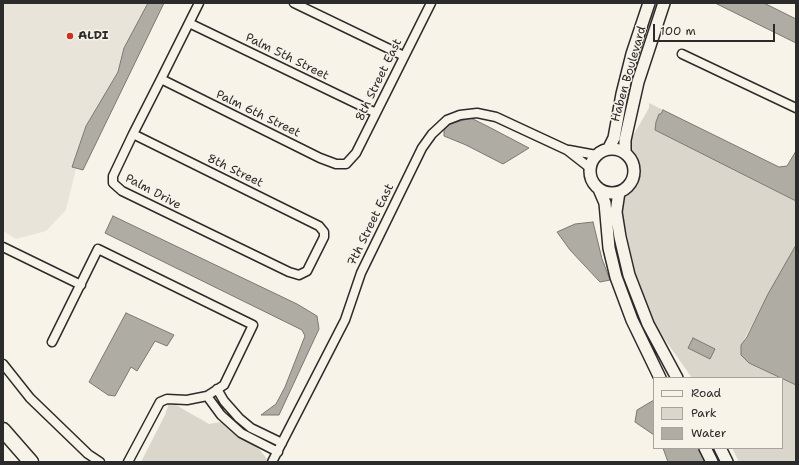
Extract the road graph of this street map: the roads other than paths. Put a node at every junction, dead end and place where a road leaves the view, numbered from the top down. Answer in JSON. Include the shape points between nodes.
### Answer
{"nodes":[{"id":1,"x":199,"y":3,"type":"edge"},
{"id":2,"x":294,"y":3,"type":"edge"},
{"id":3,"x":431,"y":3,"type":"edge"},
{"id":4,"x":650,"y":3,"type":"edge"},
{"id":5,"x":664,"y":3,"type":"edge"},
{"id":6,"x":189,"y":23,"type":"junction"},
{"id":7,"x":682,"y":54,"type":"dead end"},
{"id":8,"x":404,"y":56,"type":"junction"},
{"id":9,"x":160,"y":79,"type":"junction"},
{"id":10,"x":796,"y":108,"type":"edge"},
{"id":11,"x":376,"y":113,"type":"junction"},
{"id":12,"x":133,"y":134,"type":"junction"},
{"id":13,"x":609,"y":148,"type":"junction"},
{"id":14,"x":567,"y":150,"type":"junction"},
{"id":15,"x":625,"y":153,"type":"junction"},
{"id":16,"x":596,"y":155,"type":"junction"},
{"id":17,"x":346,"y":164,"type":"joint"},
{"id":18,"x":590,"y":168,"type":"junction"},
{"id":19,"x":599,"y":189,"type":"junction"},
{"id":20,"x":619,"y":192,"type":"junction"},
{"id":21,"x":3,"y":247,"type":"edge"},
{"id":22,"x":299,"y":275,"type":"joint"},
{"id":23,"x":81,"y":285,"type":"junction"},
{"id":24,"x":52,"y":342,"type":"dead end"},
{"id":25,"x":3,"y":364,"type":"edge"},
{"id":26,"x":676,"y":376,"type":"edge"},
{"id":27,"x":660,"y":377,"type":"edge"},
{"id":28,"x":217,"y":389,"type":"junction"},
{"id":29,"x":207,"y":396,"type":"junction"},
{"id":30,"x":230,"y":408,"type":"junction"},
{"id":31,"x":221,"y":415,"type":"junction"},
{"id":32,"x":252,"y":428,"type":"junction"},
{"id":33,"x":3,"y":430,"type":"edge"},
{"id":34,"x":246,"y":436,"type":"junction"},
{"id":35,"x":282,"y":443,"type":"junction"},
{"id":36,"x":706,"y":449,"type":"edge"},
{"id":37,"x":720,"y":449,"type":"edge"},
{"id":38,"x":278,"y":452,"type":"junction"},
{"id":39,"x":31,"y":462,"type":"edge"},
{"id":40,"x":100,"y":462,"type":"edge"},
{"id":41,"x":128,"y":462,"type":"edge"},
{"id":42,"x":272,"y":462,"type":"edge"},
{"id":43,"x":712,"y":462,"type":"edge"},
{"id":44,"x":727,"y":462,"type":"edge"}],
"edges":[{"from":1,"to":6,"type":"street","name":"Palm Drive"},
{"from":2,"to":8,"type":"street"},
{"from":3,"to":8,"type":"street","name":"8th Street East"},
{"from":4,"to":13,"type":"street","name":"Haben Boulevard","via":[[632,54],[614,138]]},
{"from":5,"to":15,"type":"street","name":"Haben Boulevard","via":[[638,82],[625,140]]},
{"from":6,"to":9,"type":"street","name":"Palm Drive"},
{"from":6,"to":11,"type":"street","name":"Palm 5th Street"},
{"from":7,"to":10,"type":"street"},
{"from":8,"to":11,"type":"street","name":"8th Street East"},
{"from":9,"to":12,"type":"street","name":"Palm Drive"},
{"from":9,"to":17,"type":"street","name":"Palm 6th Street","via":[[320,158],[336,164]]},
{"from":11,"to":17,"type":"street","name":"8th Street East","via":[[356,152]]},
{"from":12,"to":22,"type":"street","name":"Palm Drive","via":[[113,176],[113,183],[117,188]]},
{"from":12,"to":22,"type":"street","name":"8th Street","via":[[319,226],[324,232],[324,237],[307,271]]},
{"from":13,"to":15,"type":"street"},
{"from":13,"to":16,"type":"street"},
{"from":14,"to":16,"type":"street","name":"7th Street East"},
{"from":14,"to":18,"type":"street","name":"7th Street East"},
{"from":14,"to":35,"type":"street","name":"7th Street East","via":[[496,117],[477,113],[447,120],[432,134],[422,148],[361,273],[345,320]]},
{"from":15,"to":20,"type":"street","via":[[633,164],[633,177]]},
{"from":16,"to":18,"type":"street"},
{"from":18,"to":19,"type":"street","via":[[591,180]]},
{"from":19,"to":20,"type":"street","via":[[605,192]]},
{"from":19,"to":27,"type":"street","via":[[605,203],[609,248],[616,277],[632,320]]},
{"from":20,"to":26,"type":"street","via":[[616,212],[629,276],[648,324]]},
{"from":21,"to":23,"type":"street"},
{"from":23,"to":24,"type":"street"},
{"from":23,"to":28,"type":"street","via":[[98,249],[253,325],[224,385]]},
{"from":25,"to":40,"type":"street","via":[[30,398],[88,454]]},
{"from":28,"to":29,"type":"street"},
{"from":28,"to":30,"type":"street"},
{"from":29,"to":31,"type":"street"},
{"from":29,"to":41,"type":"street","via":[[187,400],[167,399],[160,402]]},
{"from":30,"to":31,"type":"street"},
{"from":30,"to":32,"type":"street"},
{"from":31,"to":34,"type":"street"},
{"from":32,"to":34,"type":"street"},
{"from":32,"to":35,"type":"street"},
{"from":33,"to":39,"type":"highway"},
{"from":34,"to":38,"type":"street"},
{"from":35,"to":38,"type":"street","name":"7th Street East"},
{"from":36,"to":43,"type":"street"},
{"from":37,"to":44,"type":"street"},
{"from":38,"to":42,"type":"street","name":"7th Street East"}]}
